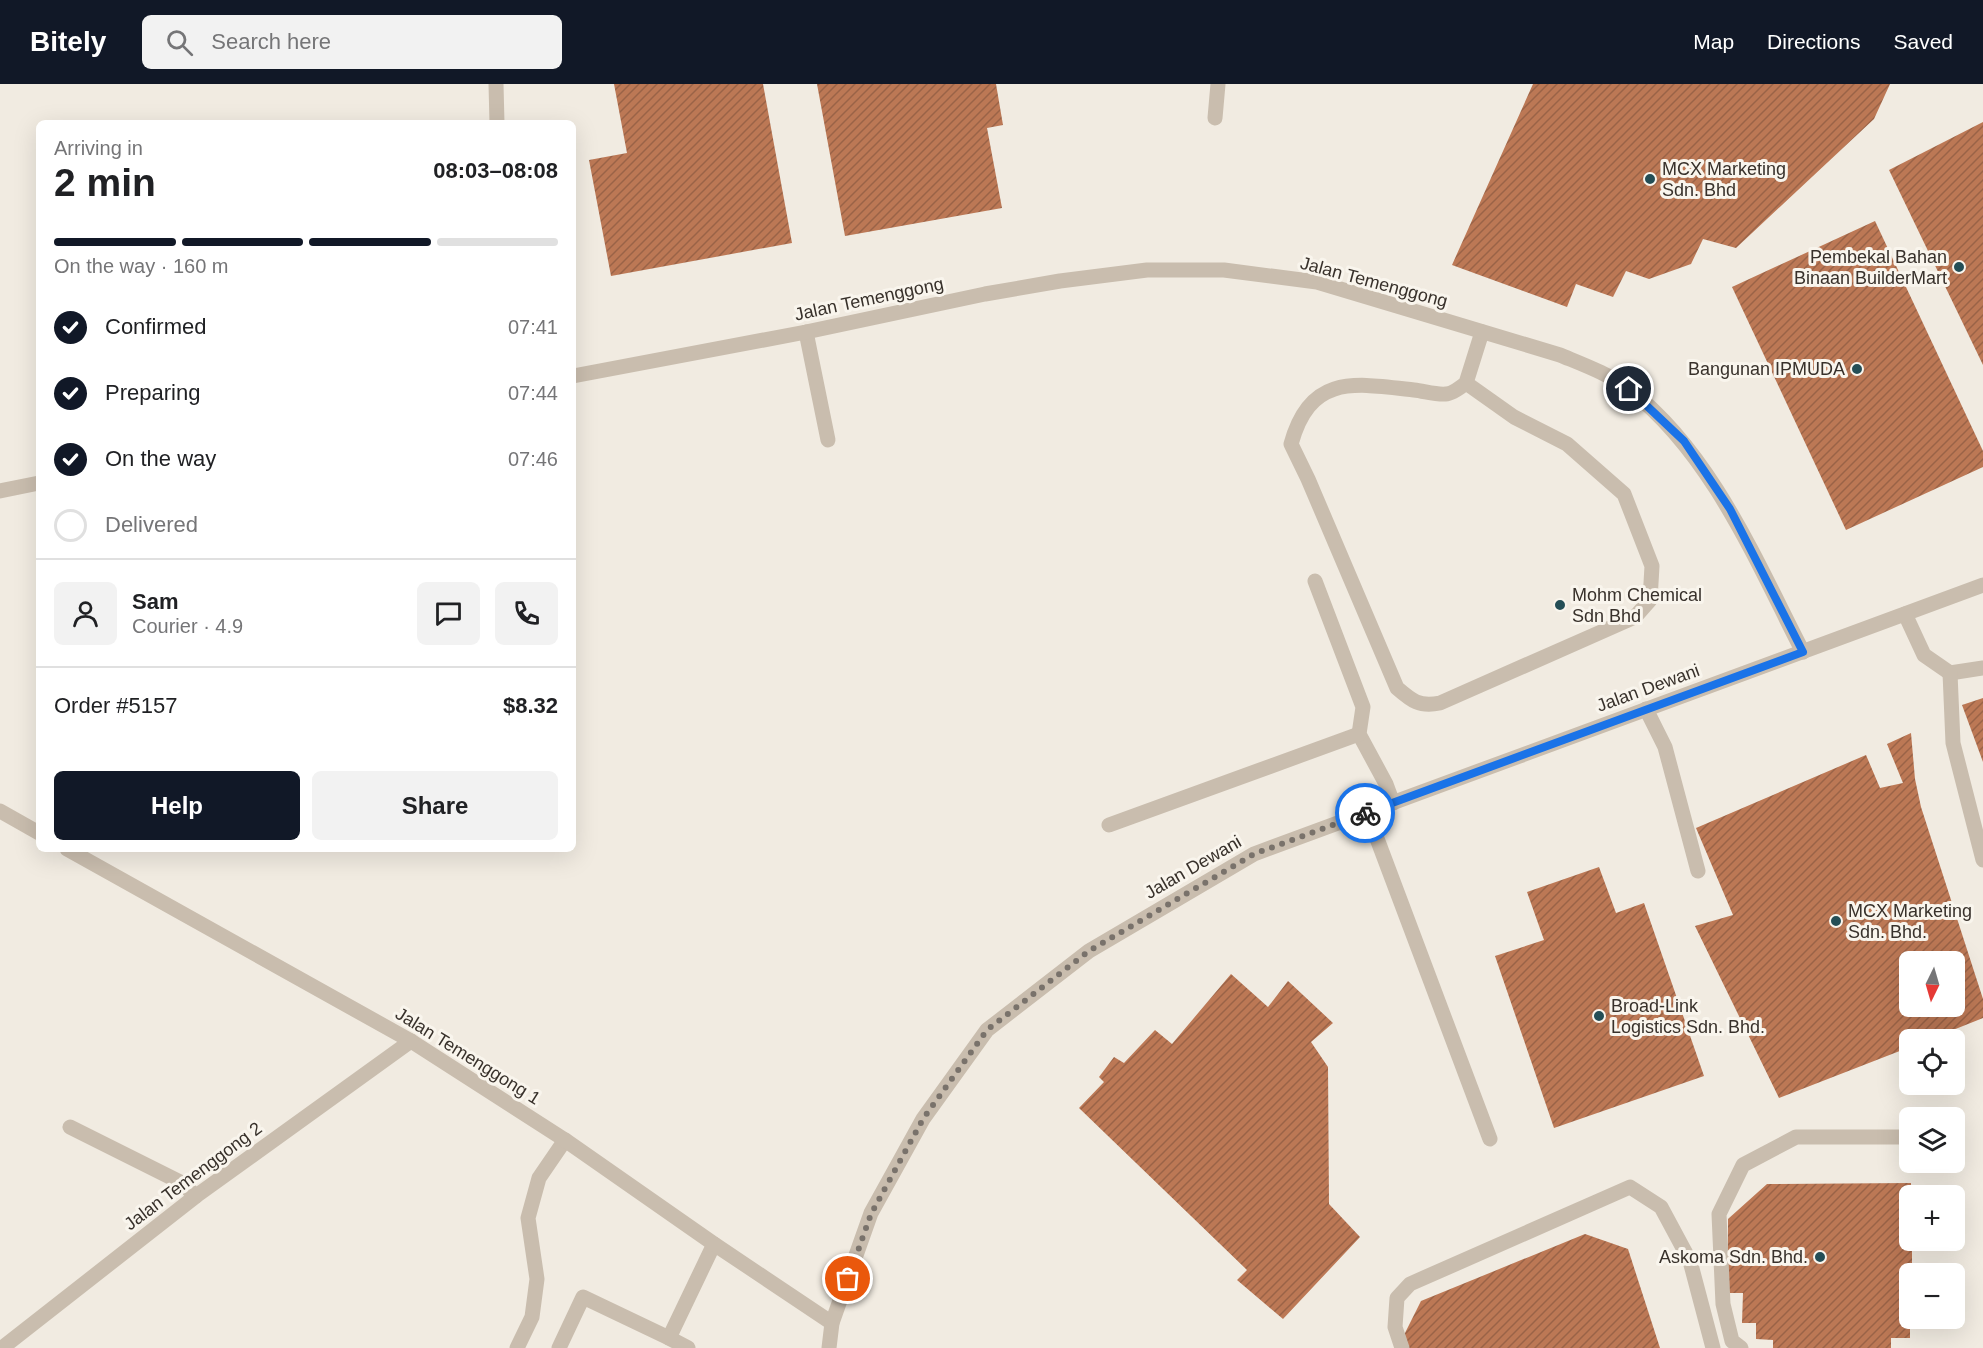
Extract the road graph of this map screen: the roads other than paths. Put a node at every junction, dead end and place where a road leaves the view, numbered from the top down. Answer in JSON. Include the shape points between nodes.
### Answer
{"nodes":[{"id":1,"x":496,"y":84,"type":"edge"},
{"id":2,"x":1218,"y":84,"type":"edge"},
{"id":3,"x":1215,"y":118,"type":"dead end"},
{"id":4,"x":497,"y":120,"type":"edge"},
{"id":5,"x":806,"y":332,"type":"junction"},
{"id":6,"x":1482,"y":332,"type":"junction"},
{"id":7,"x":576,"y":375,"type":"edge"},
{"id":8,"x":1466,"y":383,"type":"junction"},
{"id":9,"x":828,"y":440,"type":"dead end"},
{"id":10,"x":36,"y":484,"type":"edge"},
{"id":11,"x":0,"y":491,"type":"edge"},
{"id":12,"x":1316,"y":581,"type":"dead end"},
{"id":13,"x":1983,"y":585,"type":"edge"},
{"id":14,"x":1905,"y":614,"type":"junction"},
{"id":15,"x":1803,"y":652,"type":"junction"},
{"id":16,"x":1983,"y":668,"type":"edge"},
{"id":17,"x":1950,"y":673,"type":"junction"},
{"id":18,"x":1646,"y":709,"type":"junction"},
{"id":19,"x":1359,"y":734,"type":"junction"},
{"id":20,"x":1393,"y":803,"type":"junction"},
{"id":21,"x":0,"y":811,"type":"edge"},
{"id":22,"x":1367,"y":812,"type":"junction"},
{"id":23,"x":1109,"y":825,"type":"dead end"},
{"id":24,"x":36,"y":831,"type":"edge"},
{"id":25,"x":73,"y":852,"type":"edge"},
{"id":26,"x":1983,"y":860,"type":"edge"},
{"id":27,"x":1698,"y":871,"type":"dead end"},
{"id":28,"x":411,"y":1041,"type":"junction"},
{"id":29,"x":70,"y":1127,"type":"dead end"},
{"id":30,"x":1899,"y":1137,"type":"edge"},
{"id":31,"x":1490,"y":1139,"type":"dead end"},
{"id":32,"x":565,"y":1140,"type":"junction"},
{"id":33,"x":196,"y":1196,"type":"junction"},
{"id":34,"x":714,"y":1244,"type":"junction"},
{"id":35,"x":832,"y":1323,"type":"junction"},
{"id":36,"x":669,"y":1338,"type":"junction"},
{"id":37,"x":2,"y":1348,"type":"edge"},
{"id":38,"x":517,"y":1348,"type":"edge"},
{"id":39,"x":559,"y":1348,"type":"edge"},
{"id":40,"x":688,"y":1348,"type":"edge"},
{"id":41,"x":829,"y":1348,"type":"edge"},
{"id":42,"x":1402,"y":1348,"type":"edge"},
{"id":43,"x":1713,"y":1348,"type":"edge"},
{"id":44,"x":1741,"y":1348,"type":"edge"}],
"edges":[{"from":1,"to":4,"type":"street"},
{"from":2,"to":3,"type":"street"},
{"from":5,"to":6,"type":"street","name":"Jalan Temenggong","via":[[1060,281],[1147,270],[1213,270],[1317,282]]},
{"from":5,"to":7,"type":"street","name":"Jalan Temenggong"},
{"from":5,"to":9,"type":"street"},
{"from":6,"to":8,"type":"street"},
{"from":6,"to":15,"type":"street","name":"Jalan Temenggong","via":[[1597,370],[1629,389],[1684,441],[1730,509]]},
{"from":8,"to":8,"type":"street","via":[[1514,417],[1567,444],[1624,494],[1652,566],[1650,600],[1635,617],[1426,706],[1397,688],[1291,444],[1305,411],[1324,392],[1352,384],[1447,394]]},
{"from":10,"to":11,"type":"street"},
{"from":12,"to":19,"type":"street","via":[[1363,707]]},
{"from":13,"to":14,"type":"street","name":"Jalan Dewani"},
{"from":14,"to":15,"type":"street","name":"Jalan Dewani"},
{"from":14,"to":17,"type":"street","via":[[1924,655]]},
{"from":15,"to":18,"type":"street","name":"Jalan Dewani"},
{"from":16,"to":17,"type":"street"},
{"from":17,"to":26,"type":"street","via":[[1953,743]]},
{"from":18,"to":20,"type":"street","name":"Jalan Dewani"},
{"from":18,"to":27,"type":"street","via":[[1665,747]]},
{"from":19,"to":20,"type":"street"},
{"from":19,"to":23,"type":"street"},
{"from":20,"to":22,"type":"street","name":"Jalan Dewani"},
{"from":21,"to":24,"type":"street"},
{"from":22,"to":31,"type":"street"},
{"from":22,"to":35,"type":"street","name":"Jalan Dewani","via":[[1254,854],[1089,951],[987,1030],[923,1119],[871,1214]]},
{"from":25,"to":28,"type":"street","name":"Jalan Temenggong 1"},
{"from":28,"to":32,"type":"street","name":"Jalan Temenggong 1"},
{"from":28,"to":33,"type":"street","name":"Jalan Temenggong 2"},
{"from":29,"to":33,"type":"street","via":[[180,1182]]},
{"from":30,"to":44,"type":"street","via":[[1796,1137],[1743,1165],[1719,1214],[1723,1304],[1732,1341]]},
{"from":32,"to":34,"type":"street","name":"Jalan Temenggong 1"},
{"from":32,"to":38,"type":"street","via":[[539,1178],[528,1218],[537,1279],[532,1317]]},
{"from":33,"to":37,"type":"street","name":"Jalan Temenggong 2"},
{"from":34,"to":35,"type":"street","name":"Jalan Temenggong 1"},
{"from":34,"to":36,"type":"street"},
{"from":35,"to":41,"type":"street","name":"Jalan Dewani"},
{"from":36,"to":39,"type":"street","via":[[584,1297]]},
{"from":36,"to":40,"type":"street"},
{"from":42,"to":43,"type":"street","via":[[1395,1327],[1397,1298],[1410,1284],[1630,1186],[1661,1207],[1690,1261]]}]}
